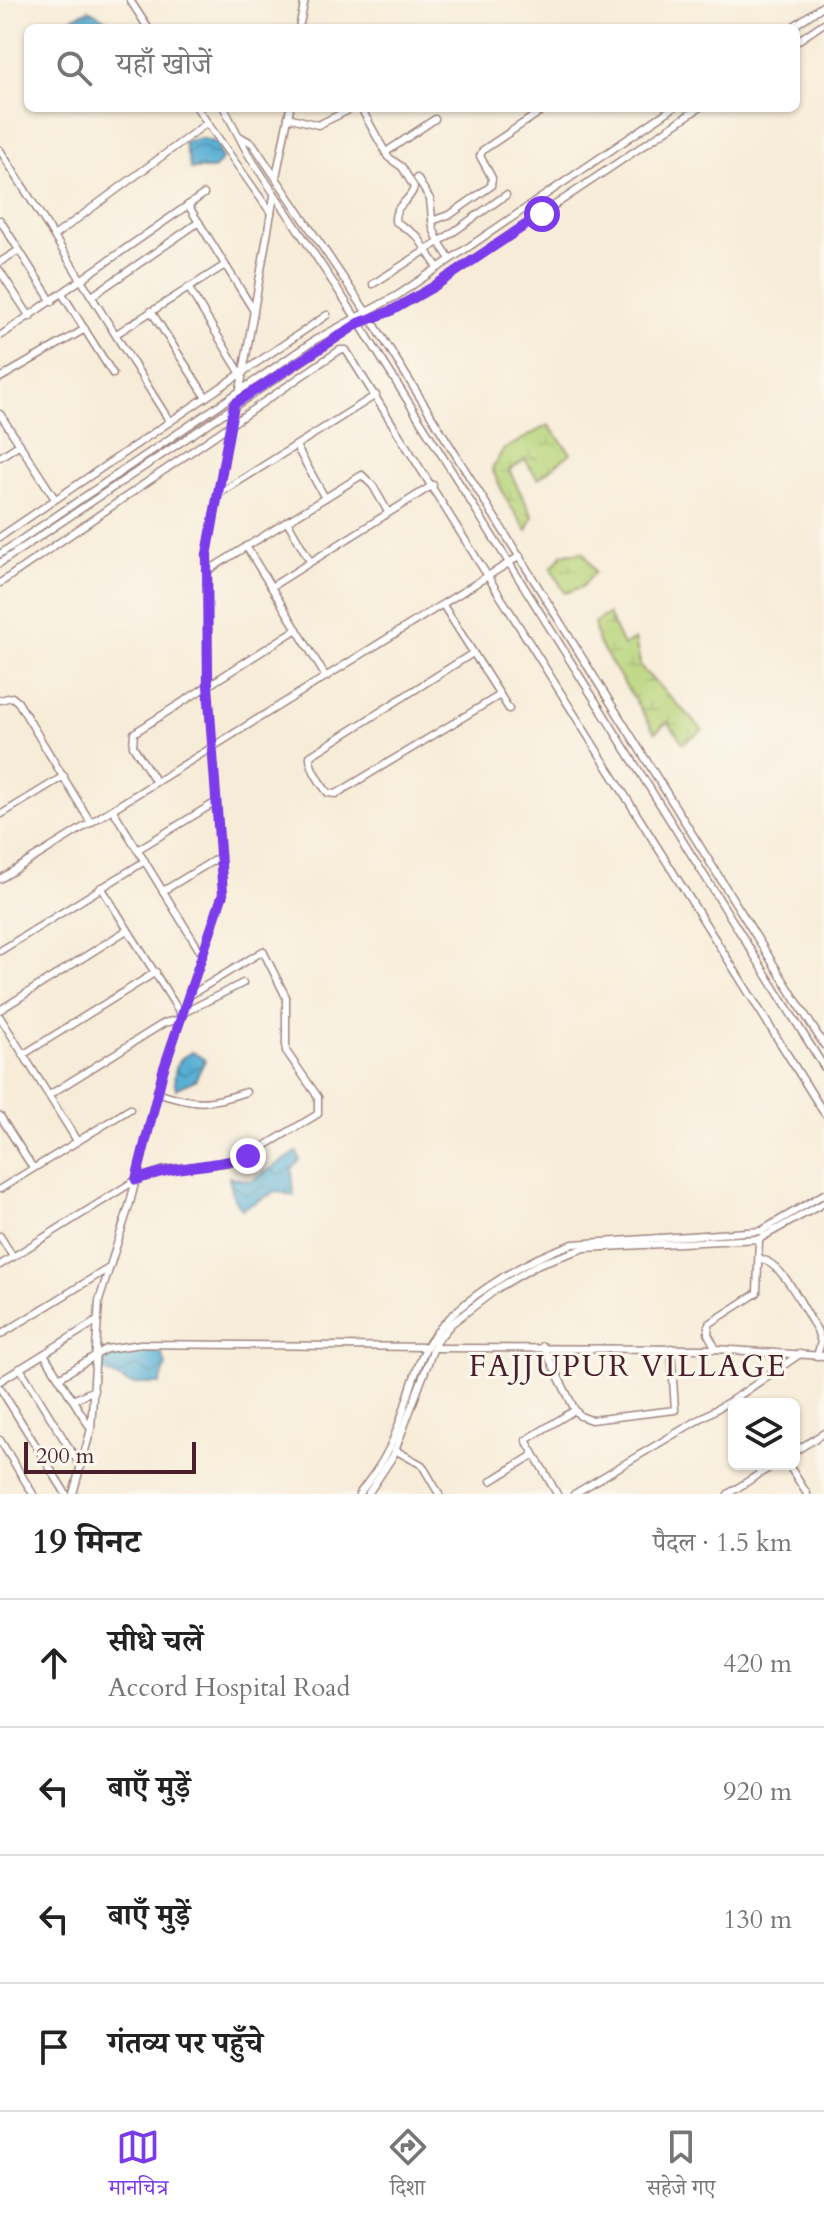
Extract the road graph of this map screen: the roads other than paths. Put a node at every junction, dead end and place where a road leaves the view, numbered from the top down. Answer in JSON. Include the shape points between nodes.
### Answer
{"nodes":[{"id":1,"x":130,"y":0,"type":"edge"},
{"id":2,"x":305,"y":0,"type":"edge"},
{"id":3,"x":824,"y":5,"type":"edge"},
{"id":4,"x":824,"y":23,"type":"edge"},
{"id":5,"x":145,"y":24,"type":"edge"},
{"id":6,"x":300,"y":24,"type":"edge"},
{"id":7,"x":797,"y":24,"type":"edge"},
{"id":8,"x":800,"y":39,"type":"edge"},
{"id":9,"x":200,"y":112,"type":"edge"},
{"id":10,"x":226,"y":112,"type":"edge"},
{"id":11,"x":289,"y":112,"type":"edge"},
{"id":12,"x":345,"y":112,"type":"edge"},
{"id":13,"x":363,"y":112,"type":"edge"},
{"id":14,"x":540,"y":112,"type":"edge"},
{"id":15,"x":667,"y":112,"type":"edge"},
{"id":16,"x":693,"y":112,"type":"edge"},
{"id":17,"x":288,"y":117,"type":"junction"},
{"id":18,"x":435,"y":119,"type":"dead end"},
{"id":19,"x":207,"y":123,"type":"junction"},
{"id":20,"x":240,"y":136,"type":"junction"},
{"id":21,"x":0,"y":150,"type":"edge"},
{"id":22,"x":386,"y":152,"type":"junction"},
{"id":23,"x":276,"y":177,"type":"junction"},
{"id":24,"x":417,"y":178,"type":"dead end"},
{"id":25,"x":204,"y":194,"type":"dead end"},
{"id":26,"x":506,"y":195,"type":"dead end"},
{"id":27,"x":274,"y":196,"type":"junction"},
{"id":28,"x":188,"y":205,"type":"junction"},
{"id":29,"x":271,"y":213,"type":"junction"},
{"id":30,"x":0,"y":220,"type":"edge"},
{"id":31,"x":432,"y":221,"type":"junction"},
{"id":32,"x":199,"y":222,"type":"junction"},
{"id":33,"x":54,"y":236,"type":"junction"},
{"id":34,"x":439,"y":242,"type":"junction"},
{"id":35,"x":19,"y":250,"type":"junction"},
{"id":36,"x":427,"y":250,"type":"junction"},
{"id":37,"x":450,"y":259,"type":"junction"},
{"id":38,"x":0,"y":262,"type":"edge"},
{"id":39,"x":225,"y":265,"type":"junction"},
{"id":40,"x":438,"y":268,"type":"junction"},
{"id":41,"x":0,"y":271,"type":"edge"},
{"id":42,"x":83,"y":281,"type":"junction"},
{"id":43,"x":373,"y":284,"type":"dead end"},
{"id":44,"x":188,"y":287,"type":"junction"},
{"id":45,"x":63,"y":295,"type":"junction"},
{"id":46,"x":92,"y":296,"type":"junction"},
{"id":47,"x":52,"y":302,"type":"junction"},
{"id":48,"x":151,"y":311,"type":"junction"},
{"id":49,"x":254,"y":311,"type":"junction"},
{"id":50,"x":365,"y":311,"type":"junction"},
{"id":51,"x":327,"y":315,"type":"dead end"},
{"id":52,"x":30,"y":317,"type":"junction"},
{"id":53,"x":371,"y":319,"type":"junction"},
{"id":54,"x":357,"y":320,"type":"junction"},
{"id":55,"x":0,"y":322,"type":"edge"},
{"id":56,"x":85,"y":329,"type":"junction"},
{"id":57,"x":3,"y":334,"type":"edge"},
{"id":58,"x":116,"y":334,"type":"junction"},
{"id":59,"x":113,"y":374,"type":"dead end"},
{"id":60,"x":242,"y":374,"type":"junction"},
{"id":61,"x":0,"y":378,"type":"edge"},
{"id":62,"x":240,"y":390,"type":"junction"},
{"id":63,"x":376,"y":395,"type":"junction"},
{"id":64,"x":206,"y":397,"type":"junction"},
{"id":65,"x":234,"y":404,"type":"junction"},
{"id":66,"x":0,"y":414,"type":"edge"},
{"id":67,"x":170,"y":422,"type":"junction"},
{"id":68,"x":232,"y":423,"type":"junction"},
{"id":69,"x":20,"y":444,"type":"junction"},
{"id":70,"x":296,"y":446,"type":"junction"},
{"id":71,"x":0,"y":457,"type":"edge"},
{"id":72,"x":433,"y":485,"type":"junction"},
{"id":73,"x":216,"y":496,"type":"junction"},
{"id":74,"x":325,"y":498,"type":"junction"},
{"id":75,"x":55,"y":499,"type":"junction"},
{"id":76,"x":388,"y":512,"type":"junction"},
{"id":77,"x":287,"y":521,"type":"junction"},
{"id":78,"x":0,"y":537,"type":"edge"},
{"id":79,"x":246,"y":546,"type":"junction"},
{"id":80,"x":0,"y":554,"type":"edge"},
{"id":81,"x":520,"y":556,"type":"junction"},
{"id":82,"x":310,"y":561,"type":"junction"},
{"id":83,"x":509,"y":562,"type":"junction"},
{"id":84,"x":0,"y":563,"type":"edge"},
{"id":85,"x":207,"y":571,"type":"junction"},
{"id":86,"x":488,"y":576,"type":"junction"},
{"id":87,"x":0,"y":583,"type":"edge"},
{"id":88,"x":271,"y":587,"type":"junction"},
{"id":89,"x":443,"y":605,"type":"junction"},
{"id":90,"x":297,"y":629,"type":"junction"},
{"id":91,"x":473,"y":653,"type":"junction"},
{"id":92,"x":326,"y":677,"type":"junction"},
{"id":93,"x":208,"y":686,"type":"junction"},
{"id":94,"x":500,"y":695,"type":"junction"},
{"id":95,"x":0,"y":700,"type":"edge"},
{"id":96,"x":509,"y":709,"type":"dead end"},
{"id":97,"x":211,"y":747,"type":"junction"},
{"id":98,"x":64,"y":776,"type":"junction"},
{"id":99,"x":156,"y":782,"type":"junction"},
{"id":100,"x":216,"y":802,"type":"junction"},
{"id":101,"x":113,"y":810,"type":"junction"},
{"id":102,"x":0,"y":815,"type":"edge"},
{"id":103,"x":91,"y":823,"type":"junction"},
{"id":104,"x":137,"y":850,"type":"junction"},
{"id":105,"x":221,"y":856,"type":"junction"},
{"id":106,"x":145,"y":861,"type":"junction"},
{"id":107,"x":0,"y":879,"type":"edge"},
{"id":108,"x":101,"y":887,"type":"junction"},
{"id":109,"x":163,"y":891,"type":"junction"},
{"id":110,"x":127,"y":930,"type":"junction"},
{"id":111,"x":0,"y":951,"type":"edge"},
{"id":112,"x":203,"y":956,"type":"junction"},
{"id":113,"x":156,"y":972,"type":"junction"},
{"id":114,"x":243,"y":983,"type":"dead end"},
{"id":115,"x":191,"y":995,"type":"junction"},
{"id":116,"x":0,"y":1010,"type":"edge"},
{"id":117,"x":182,"y":1016,"type":"junction"},
{"id":118,"x":0,"y":1017,"type":"edge"},
{"id":119,"x":824,"y":1045,"type":"edge"},
{"id":120,"x":24,"y":1054,"type":"junction"},
{"id":121,"x":824,"y":1067,"type":"edge"},
{"id":122,"x":157,"y":1092,"type":"junction"},
{"id":123,"x":246,"y":1092,"type":"dead end"},
{"id":124,"x":49,"y":1095,"type":"junction"},
{"id":125,"x":130,"y":1109,"type":"dead end"},
{"id":126,"x":824,"y":1113,"type":"edge"},
{"id":127,"x":0,"y":1116,"type":"edge"},
{"id":128,"x":77,"y":1141,"type":"junction"},
{"id":129,"x":33,"y":1168,"type":"junction"},
{"id":130,"x":136,"y":1180,"type":"junction"},
{"id":131,"x":0,"y":1189,"type":"edge"},
{"id":132,"x":824,"y":1194,"type":"edge"},
{"id":133,"x":824,"y":1203,"type":"edge"},
{"id":134,"x":0,"y":1236,"type":"edge"},
{"id":135,"x":759,"y":1239,"type":"junction"},
{"id":136,"x":13,"y":1257,"type":"junction"},
{"id":137,"x":759,"y":1258,"type":"junction"},
{"id":138,"x":0,"y":1265,"type":"edge"},
{"id":139,"x":109,"y":1268,"type":"junction"},
{"id":140,"x":95,"y":1322,"type":"junction"},
{"id":141,"x":0,"y":1335,"type":"edge"},
{"id":142,"x":543,"y":1346,"type":"junction"},
{"id":143,"x":430,"y":1348,"type":"junction"},
{"id":144,"x":671,"y":1348,"type":"junction"},
{"id":145,"x":716,"y":1349,"type":"junction"},
{"id":146,"x":44,"y":1354,"type":"junction"},
{"id":147,"x":96,"y":1354,"type":"junction"},
{"id":148,"x":800,"y":1354,"type":"junction"},
{"id":149,"x":820,"y":1356,"type":"edge"},
{"id":150,"x":20,"y":1368,"type":"junction"},
{"id":151,"x":59,"y":1378,"type":"junction"},
{"id":152,"x":0,"y":1381,"type":"edge"},
{"id":153,"x":0,"y":1388,"type":"edge"},
{"id":154,"x":94,"y":1390,"type":"junction"},
{"id":155,"x":73,"y":1400,"type":"junction"},
{"id":156,"x":575,"y":1410,"type":"junction"},
{"id":157,"x":91,"y":1429,"type":"junction"},
{"id":158,"x":824,"y":1433,"type":"edge"},
{"id":159,"x":0,"y":1440,"type":"edge"},
{"id":160,"x":800,"y":1448,"type":"edge"},
{"id":161,"x":395,"y":1450,"type":"junction"},
{"id":162,"x":533,"y":1455,"type":"junction"},
{"id":163,"x":81,"y":1467,"type":"junction"},
{"id":164,"x":766,"y":1470,"type":"edge"},
{"id":165,"x":792,"y":1470,"type":"edge"},
{"id":166,"x":491,"y":1481,"type":"dead end"},
{"id":167,"x":33,"y":1494,"type":"edge"},
{"id":168,"x":66,"y":1494,"type":"edge"},
{"id":169,"x":73,"y":1494,"type":"edge"},
{"id":170,"x":359,"y":1494,"type":"edge"},
{"id":171,"x":368,"y":1494,"type":"edge"},
{"id":172,"x":439,"y":1494,"type":"edge"},
{"id":173,"x":557,"y":1494,"type":"edge"},
{"id":174,"x":574,"y":1494,"type":"edge"},
{"id":175,"x":728,"y":1494,"type":"edge"},
{"id":176,"x":807,"y":1494,"type":"edge"}],
"edges":[{"from":1,"to":5,"type":"street"},
{"from":2,"to":6,"type":"street"},
{"from":3,"to":7,"type":"street"},
{"from":4,"to":8,"type":"street"},
{"from":9,"to":19,"type":"street"},
{"from":10,"to":20,"type":"street"},
{"from":11,"to":17,"type":"street"},
{"from":12,"to":17,"type":"street","via":[[318,125]]},
{"from":13,"to":22,"type":"street"},
{"from":14,"to":31,"type":"street","via":[[483,150],[480,156],[491,186]]},
{"from":15,"to":37,"type":"street"},
{"from":16,"to":53,"type":"street","via":[[433,287]]},
{"from":17,"to":23,"type":"street"},
{"from":18,"to":22,"type":"street"},
{"from":19,"to":29,"type":"street"},
{"from":19,"to":33,"type":"street"},
{"from":20,"to":23,"type":"street","via":[[253,144]]},
{"from":20,"to":27,"type":"street"},
{"from":21,"to":33,"type":"street"},
{"from":22,"to":36,"type":"street","via":[[414,187],[398,207],[395,221]]},
{"from":23,"to":50,"type":"street"},
{"from":24,"to":31,"type":"street","via":[[432,205]]},
{"from":25,"to":28,"type":"street"},
{"from":26,"to":34,"type":"street"},
{"from":27,"to":29,"type":"street"},
{"from":27,"to":54,"type":"street"},
{"from":28,"to":32,"type":"street"},
{"from":28,"to":42,"type":"street"},
{"from":29,"to":49,"type":"street"},
{"from":30,"to":35,"type":"street"},
{"from":31,"to":34,"type":"street"},
{"from":32,"to":39,"type":"street"},
{"from":32,"to":46,"type":"street"},
{"from":33,"to":42,"type":"street"},
{"from":34,"to":36,"type":"street"},
{"from":34,"to":37,"type":"street"},
{"from":35,"to":38,"type":"street"},
{"from":35,"to":47,"type":"street"},
{"from":36,"to":40,"type":"street"},
{"from":36,"to":43,"type":"street"},
{"from":37,"to":40,"type":"street"},
{"from":39,"to":44,"type":"street"},
{"from":39,"to":49,"type":"street"},
{"from":40,"to":50,"type":"street"},
{"from":41,"to":52,"type":"street"},
{"from":42,"to":45,"type":"street"},
{"from":42,"to":46,"type":"street"},
{"from":44,"to":48,"type":"street"},
{"from":44,"to":60,"type":"street"},
{"from":45,"to":47,"type":"street"},
{"from":45,"to":56,"type":"street"},
{"from":46,"to":58,"type":"street"},
{"from":47,"to":52,"type":"street"},
{"from":48,"to":58,"type":"street"},
{"from":48,"to":64,"type":"street"},
{"from":49,"to":60,"type":"street"},
{"from":50,"to":53,"type":"street"},
{"from":50,"to":54,"type":"street"},
{"from":51,"to":60,"type":"street"},
{"from":52,"to":57,"type":"street"},
{"from":53,"to":54,"type":"street"},
{"from":53,"to":81,"type":"street"},
{"from":54,"to":62,"type":"street"},
{"from":54,"to":65,"type":"street"},
{"from":54,"to":83,"type":"street"},
{"from":55,"to":57,"type":"street"},
{"from":56,"to":59,"type":"street"},
{"from":56,"to":61,"type":"street"},
{"from":58,"to":67,"type":"street"},
{"from":60,"to":62,"type":"street"},
{"from":60,"to":64,"type":"street"},
{"from":62,"to":80,"type":"street"},
{"from":63,"to":68,"type":"street","via":[[343,349]]},
{"from":63,"to":70,"type":"street"},
{"from":63,"to":72,"type":"street"},
{"from":64,"to":67,"type":"street"},
{"from":65,"to":68,"type":"street"},
{"from":65,"to":84,"type":"street"},
{"from":66,"to":69,"type":"street"},
{"from":67,"to":75,"type":"street"},
{"from":68,"to":73,"type":"street"},
{"from":68,"to":87,"type":"street"},
{"from":69,"to":71,"type":"street"},
{"from":69,"to":75,"type":"street"},
{"from":70,"to":73,"type":"street"},
{"from":70,"to":74,"type":"street"},
{"from":72,"to":76,"type":"street"},
{"from":72,"to":86,"type":"street"},
{"from":73,"to":85,"type":"street"},
{"from":74,"to":76,"type":"street","via":[[362,475]]},
{"from":74,"to":77,"type":"street"},
{"from":75,"to":78,"type":"street"},
{"from":76,"to":82,"type":"street"},
{"from":77,"to":79,"type":"street"},
{"from":77,"to":82,"type":"street"},
{"from":79,"to":85,"type":"street"},
{"from":79,"to":88,"type":"street"},
{"from":81,"to":83,"type":"street"},
{"from":81,"to":119,"type":"street"},
{"from":82,"to":88,"type":"street"},
{"from":83,"to":86,"type":"street"},
{"from":83,"to":121,"type":"street"},
{"from":85,"to":93,"type":"street"},
{"from":86,"to":89,"type":"street"},
{"from":86,"to":126,"type":"street"},
{"from":88,"to":90,"type":"street"},
{"from":89,"to":91,"type":"street"},
{"from":89,"to":92,"type":"street"},
{"from":90,"to":92,"type":"street"},
{"from":90,"to":93,"type":"street"},
{"from":91,"to":94,"type":"street"},
{"from":91,"to":94,"type":"street","via":[[310,756],[321,784],[336,794]]},
{"from":92,"to":97,"type":"street"},
{"from":93,"to":97,"type":"street"},
{"from":93,"to":99,"type":"street","via":[[132,737]]},
{"from":94,"to":96,"type":"street"},
{"from":95,"to":98,"type":"street","via":[[12,697],[18,702]]},
{"from":97,"to":99,"type":"street"},
{"from":97,"to":100,"type":"street"},
{"from":98,"to":102,"type":"street"},
{"from":98,"to":103,"type":"street"},
{"from":99,"to":101,"type":"street"},
{"from":100,"to":104,"type":"street"},
{"from":100,"to":105,"type":"street"},
{"from":101,"to":103,"type":"street"},
{"from":101,"to":104,"type":"street"},
{"from":103,"to":107,"type":"street"},
{"from":104,"to":106,"type":"street"},
{"from":105,"to":109,"type":"street"},
{"from":105,"to":112,"type":"street","via":[[223,894]]},
{"from":106,"to":108,"type":"street"},
{"from":106,"to":109,"type":"street"},
{"from":108,"to":110,"type":"street"},
{"from":108,"to":111,"type":"street"},
{"from":109,"to":112,"type":"street"},
{"from":110,"to":113,"type":"street"},
{"from":110,"to":116,"type":"street"},
{"from":112,"to":115,"type":"street"},
{"from":113,"to":117,"type":"street"},
{"from":113,"to":120,"type":"street"},
{"from":114,"to":117,"type":"street"},
{"from":115,"to":117,"type":"street"},
{"from":115,"to":130,"type":"street","via":[[263,951],[286,997],[286,1051],[318,1097],[320,1110],[248,1156]]},
{"from":117,"to":122,"type":"street"},
{"from":117,"to":124,"type":"street"},
{"from":118,"to":120,"type":"street"},
{"from":120,"to":124,"type":"street"},
{"from":122,"to":123,"type":"street","via":[[205,1104]]},
{"from":122,"to":130,"type":"street"},
{"from":124,"to":128,"type":"street"},
{"from":125,"to":128,"type":"street"},
{"from":127,"to":129,"type":"street"},
{"from":128,"to":129,"type":"street"},
{"from":129,"to":131,"type":"street"},
{"from":130,"to":136,"type":"street"},
{"from":130,"to":139,"type":"street"},
{"from":132,"to":143,"type":"street","via":[[761,1231],[559,1248],[464,1306],[442,1326]]},
{"from":133,"to":135,"type":"street"},
{"from":134,"to":136,"type":"street"},
{"from":135,"to":137,"type":"street"},
{"from":135,"to":143,"type":"street","via":[[609,1246],[557,1256],[471,1308]]},
{"from":136,"to":138,"type":"street"},
{"from":137,"to":145,"type":"street","via":[[757,1293],[707,1326]]},
{"from":137,"to":149,"type":"street","via":[[779,1270],[817,1330]]},
{"from":139,"to":140,"type":"street"},
{"from":139,"to":141,"type":"street"},
{"from":140,"to":146,"type":"street"},
{"from":140,"to":147,"type":"street"},
{"from":142,"to":143,"type":"street"},
{"from":142,"to":144,"type":"street"},
{"from":142,"to":156,"type":"street"},
{"from":143,"to":147,"type":"street","via":[[161,1343],[121,1345]]},
{"from":143,"to":161,"type":"street"},
{"from":143,"to":170,"type":"street","via":[[393,1441]]},
{"from":144,"to":145,"type":"street"},
{"from":144,"to":156,"type":"street","via":[[676,1404],[672,1412],[591,1420]]},
{"from":145,"to":148,"type":"street"},
{"from":146,"to":150,"type":"street"},
{"from":146,"to":151,"type":"street"},
{"from":147,"to":151,"type":"street"},
{"from":147,"to":154,"type":"street"},
{"from":148,"to":149,"type":"street"},
{"from":148,"to":174,"type":"street"},
{"from":150,"to":152,"type":"street"},
{"from":150,"to":163,"type":"street"},
{"from":151,"to":155,"type":"street"},
{"from":153,"to":168,"type":"street"},
{"from":154,"to":155,"type":"street"},
{"from":154,"to":157,"type":"street"},
{"from":155,"to":157,"type":"street"},
{"from":156,"to":162,"type":"street","via":[[526,1440]]},
{"from":157,"to":163,"type":"street"},
{"from":158,"to":160,"type":"street"},
{"from":159,"to":167,"type":"street"},
{"from":161,"to":171,"type":"street"},
{"from":161,"to":172,"type":"street","via":[[422,1465]]},
{"from":162,"to":166,"type":"street"},
{"from":162,"to":173,"type":"street"},
{"from":163,"to":169,"type":"street"},
{"from":164,"to":175,"type":"street"},
{"from":165,"to":176,"type":"street"}]}
